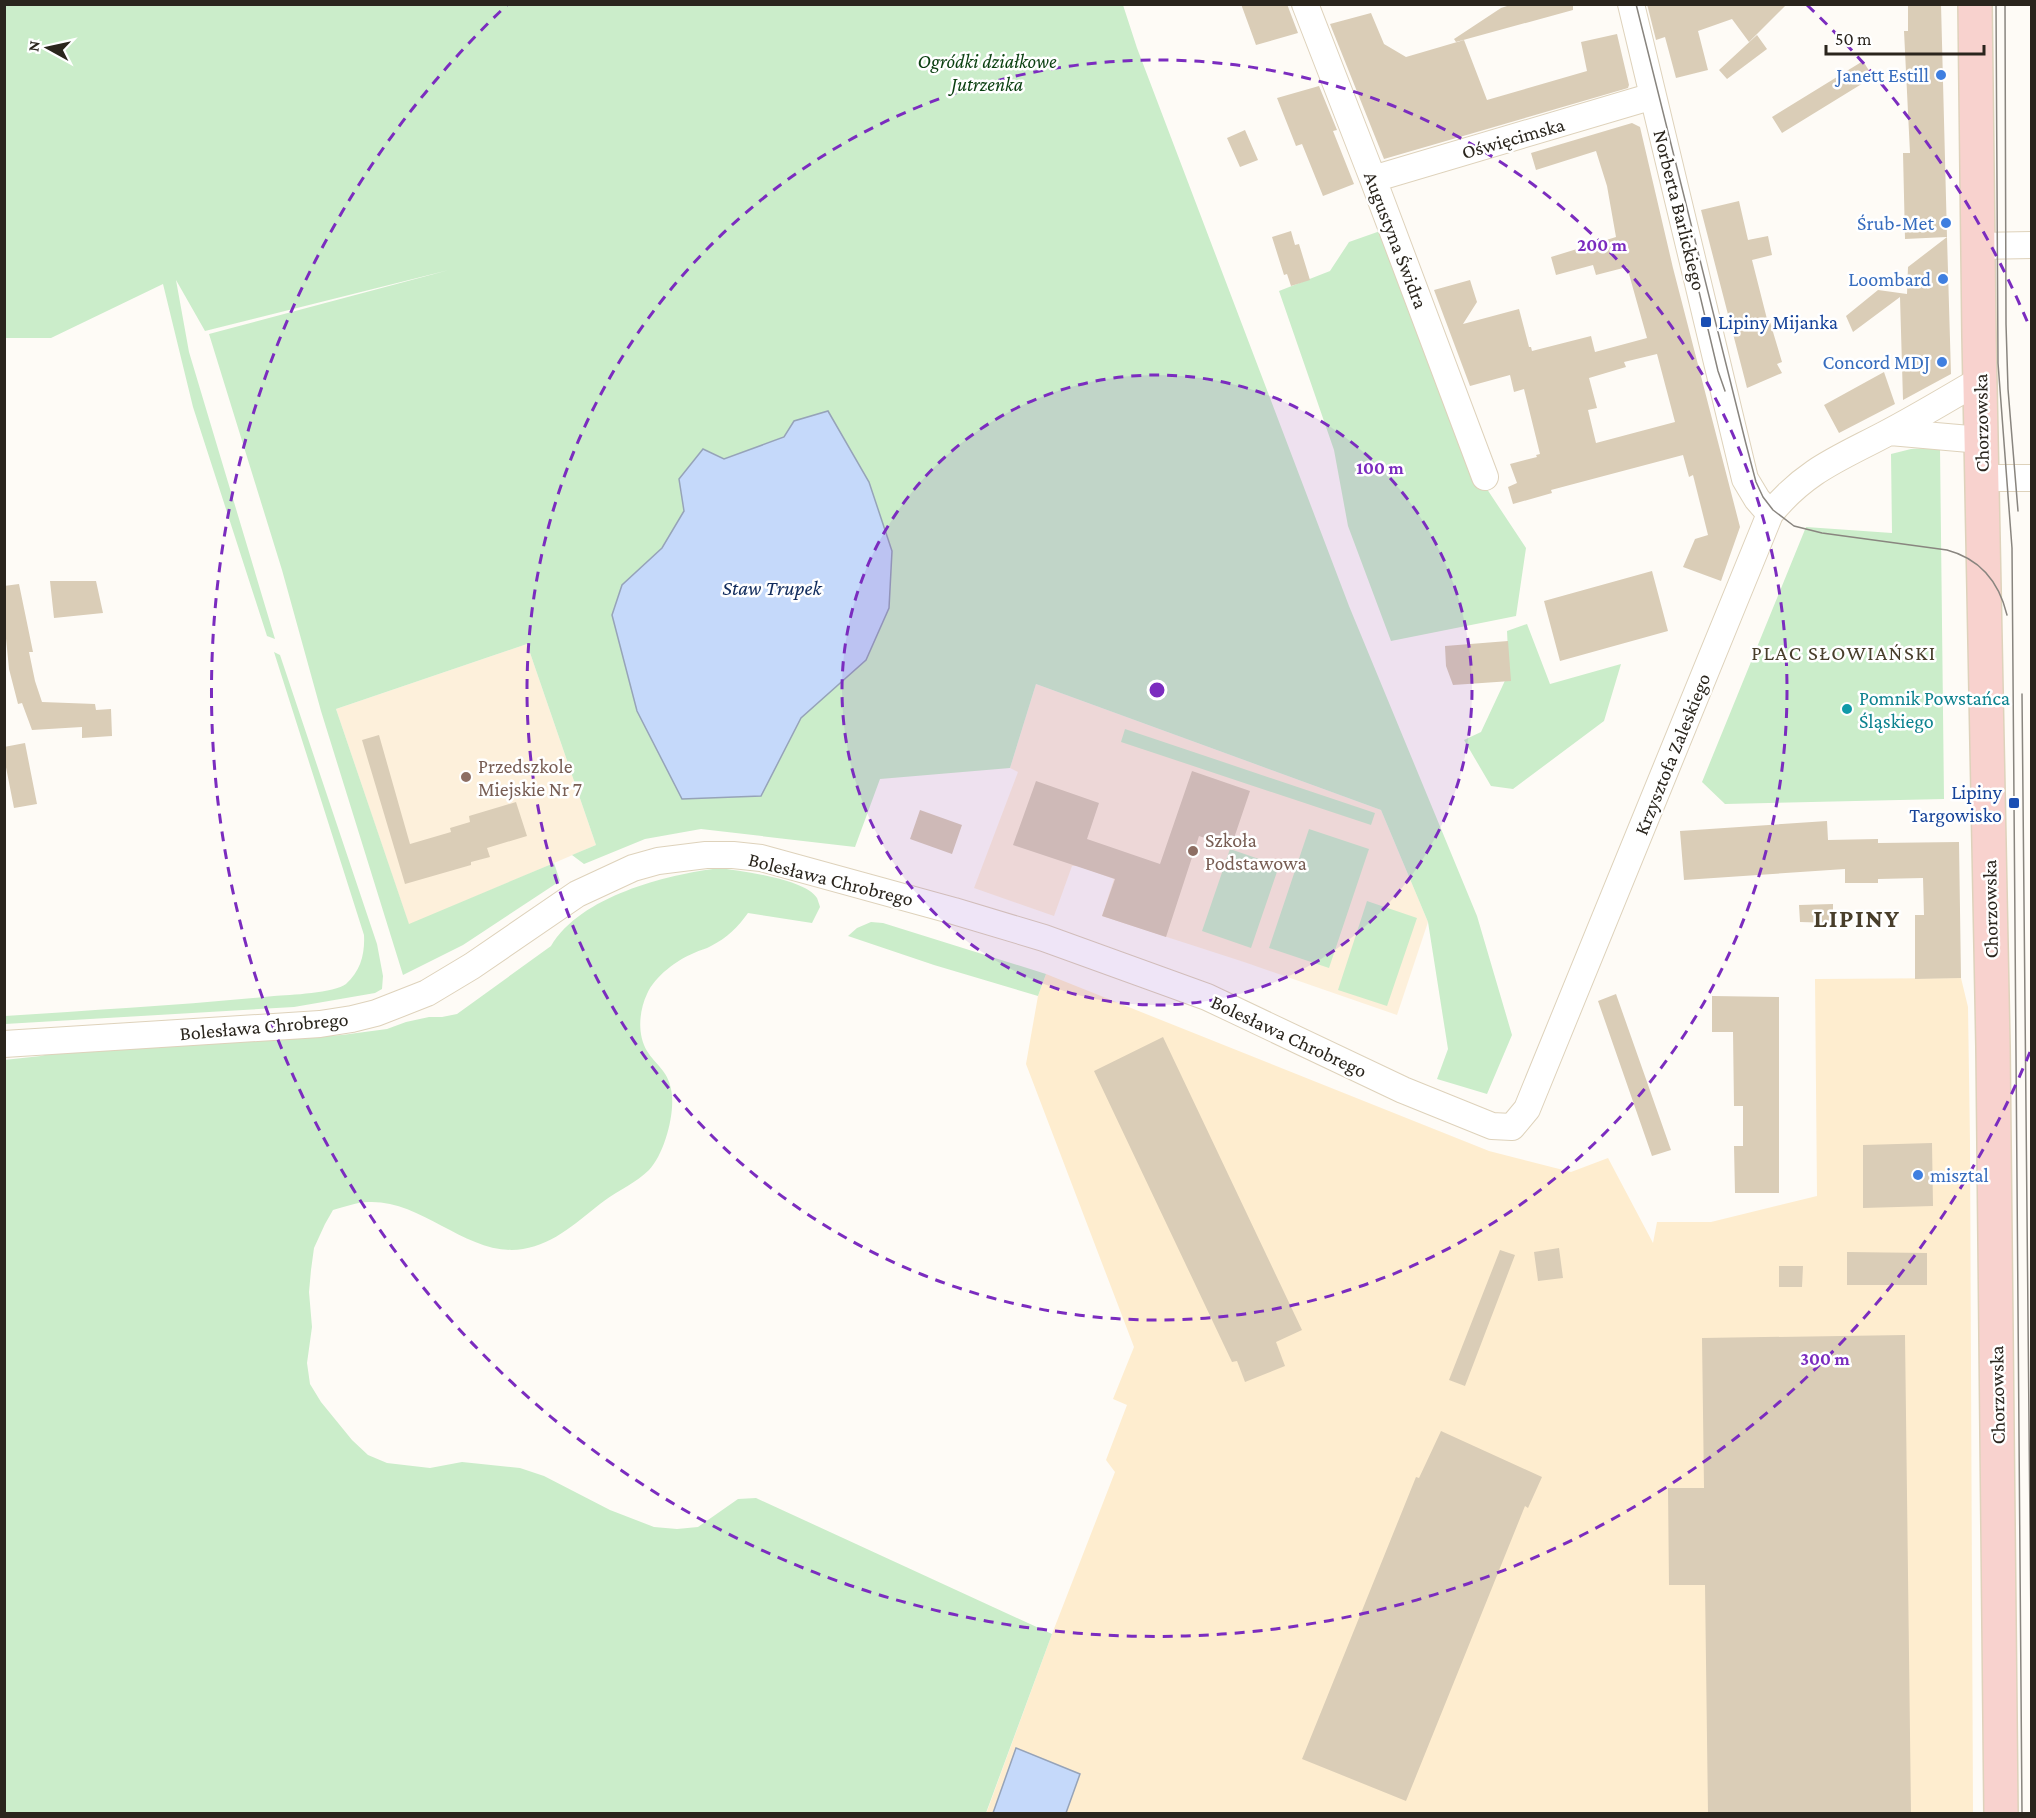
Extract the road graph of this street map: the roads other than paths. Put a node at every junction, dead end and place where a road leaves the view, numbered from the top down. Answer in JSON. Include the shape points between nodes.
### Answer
{"nodes":[{"id":1,"x":1305,"y":4,"type":"edge"},
{"id":2,"x":1631,"y":4,"type":"edge"},
{"id":3,"x":1975,"y":4,"type":"edge"},
{"id":4,"x":1653,"y":96,"type":"junction"},
{"id":5,"x":1373,"y":179,"type":"junction"},
{"id":6,"x":2031,"y":245,"type":"edge"},
{"id":7,"x":1977,"y":246,"type":"junction"},
{"id":8,"x":1980,"y":381,"type":"junction"},
{"id":9,"x":1890,"y":432,"type":"junction"},
{"id":10,"x":1981,"y":440,"type":"junction"},
{"id":11,"x":1485,"y":477,"type":"dead end"},
{"id":12,"x":1982,"y":478,"type":"junction"},
{"id":13,"x":2031,"y":478,"type":"edge"},
{"id":14,"x":1770,"y":514,"type":"junction"},
{"id":15,"x":4,"y":1044,"type":"edge"},
{"id":16,"x":1512,"y":1127,"type":"joint"},
{"id":17,"x":2001,"y":1814,"type":"edge"}],
"edges":[{"from":1,"to":5,"type":"street","name":"Augustyna Świdra"},
{"from":2,"to":4,"type":"street","name":"Norberta Barlickiego"},
{"from":3,"to":7,"type":"street","name":"Chorzowska"},
{"from":4,"to":5,"type":"street","name":"Oświęcimska"},
{"from":4,"to":14,"type":"street","name":"Norberta Barlickiego","via":[[1745,479]]},
{"from":5,"to":11,"type":"street","name":"Augustyna Świdra"},
{"from":6,"to":7,"type":"street"},
{"from":7,"to":8,"type":"street","name":"Chorzowska"},
{"from":8,"to":9,"type":"street","name":"Krzysztofa Zaleskiego"},
{"from":8,"to":10,"type":"street","name":"Chorzowska"},
{"from":9,"to":10,"type":"street"},
{"from":9,"to":14,"type":"street","name":"Krzysztofa Zaleskiego","via":[[1831,461],[1800,482]]},
{"from":10,"to":12,"type":"street","name":"Chorzowska"},
{"from":12,"to":13,"type":"street"},
{"from":12,"to":17,"type":"street","name":"Chorzowska"},
{"from":14,"to":16,"type":"street","name":"Krzysztofa Zaleskiego","via":[[1588,965],[1527,1109]]},
{"from":15,"to":16,"type":"street","name":"Bolesława Chrobrego","via":[[320,1024],[376,1013],[427,993],[576,894],[607,879],[658,861],[733,855],[761,858],[1044,938],[1207,997],[1403,1090],[1492,1126]]}]}
